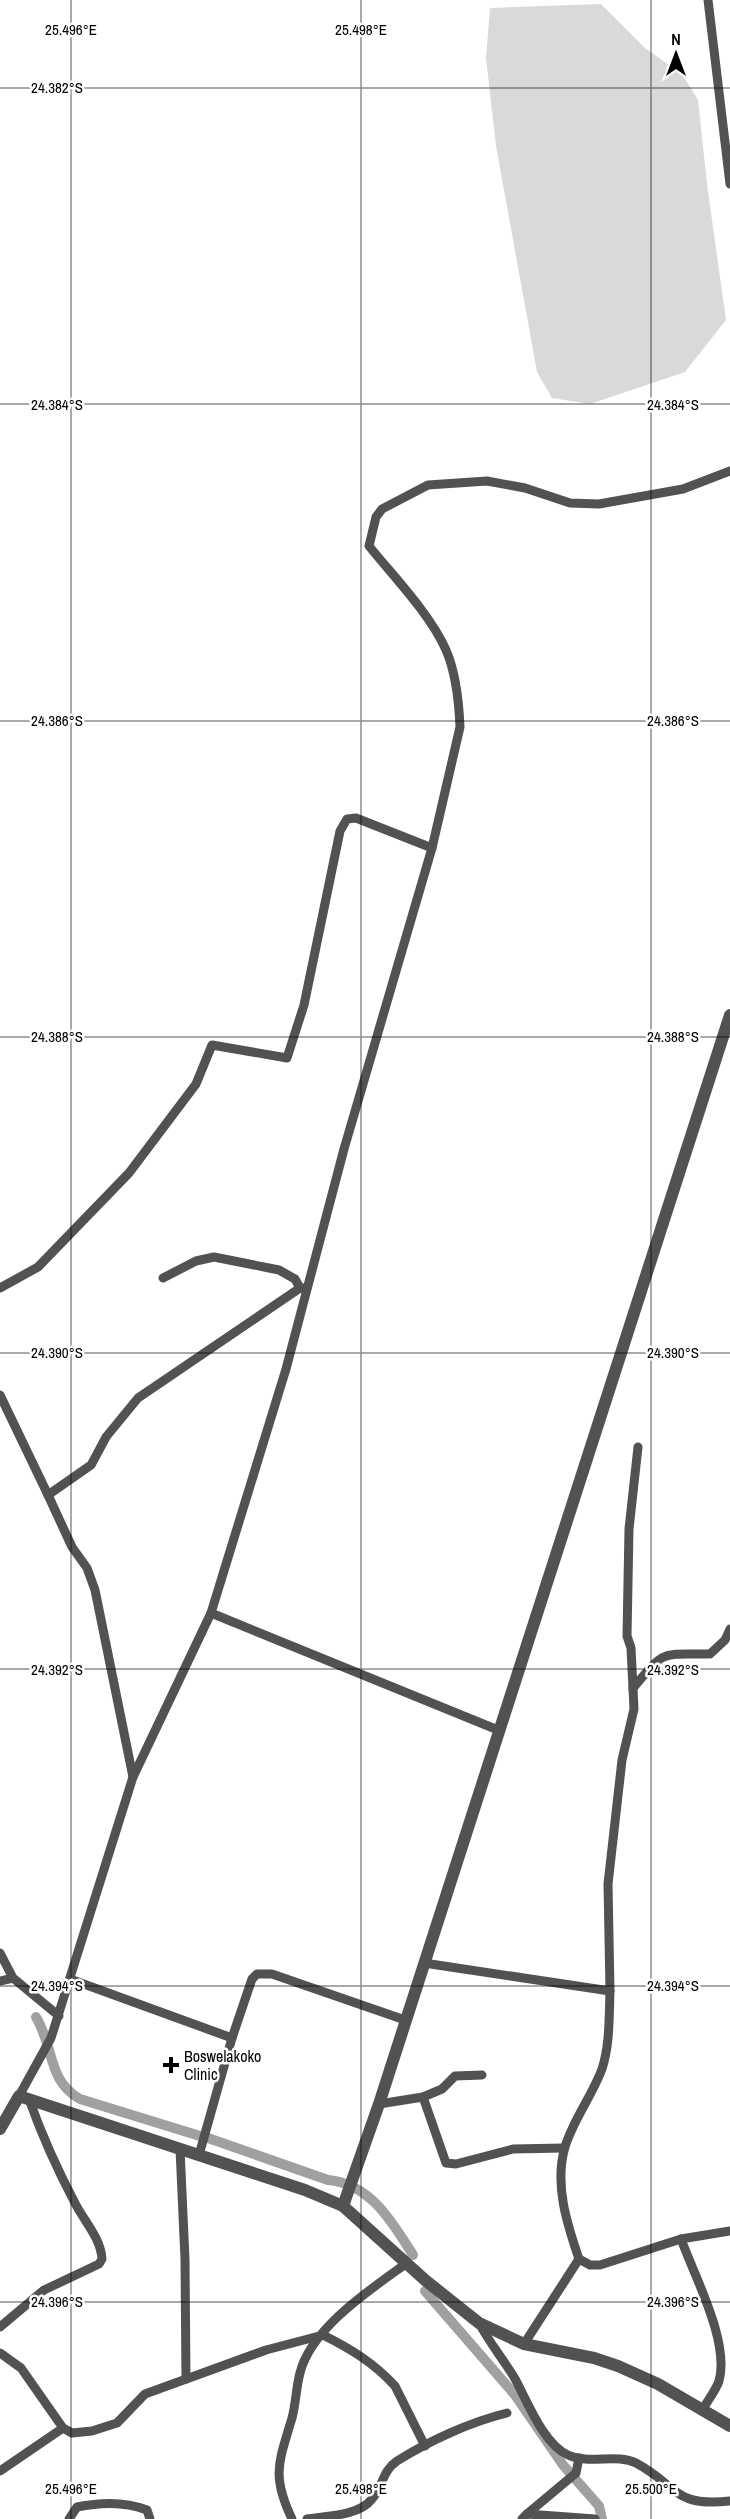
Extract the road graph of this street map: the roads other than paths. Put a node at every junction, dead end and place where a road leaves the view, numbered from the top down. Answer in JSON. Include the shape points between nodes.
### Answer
{"nodes":[{"id":1,"x":708,"y":0,"type":"edge"},
{"id":2,"x":730,"y":184,"type":"edge"},
{"id":3,"x":730,"y":471,"type":"edge"},
{"id":4,"x":432,"y":848,"type":"junction"},
{"id":5,"x":730,"y":1015,"type":"edge"},
{"id":6,"x":163,"y":1278,"type":"dead end"},
{"id":7,"x":0,"y":1288,"type":"edge"},
{"id":8,"x":304,"y":1288,"type":"junction"},
{"id":9,"x":0,"y":1395,"type":"edge"},
{"id":10,"x":638,"y":1447,"type":"dead end"},
{"id":11,"x":48,"y":1495,"type":"junction"},
{"id":12,"x":211,"y":1613,"type":"junction"},
{"id":13,"x":730,"y":1629,"type":"edge"},
{"id":14,"x":633,"y":1688,"type":"junction"},
{"id":15,"x":498,"y":1730,"type":"junction"},
{"id":16,"x":133,"y":1777,"type":"junction"},
{"id":17,"x":0,"y":1953,"type":"edge"},
{"id":18,"x":424,"y":1963,"type":"junction"},
{"id":19,"x":13,"y":1978,"type":"junction"},
{"id":20,"x":69,"y":1979,"type":"junction"},
{"id":21,"x":0,"y":1981,"type":"edge"},
{"id":22,"x":610,"y":1991,"type":"junction"},
{"id":23,"x":59,"y":2016,"type":"junction"},
{"id":24,"x":405,"y":2020,"type":"junction"},
{"id":25,"x":232,"y":2038,"type":"junction"},
{"id":26,"x":482,"y":2075,"type":"dead end"},
{"id":27,"x":423,"y":2097,"type":"junction"},
{"id":28,"x":24,"y":2098,"type":"junction"},
{"id":29,"x":379,"y":2104,"type":"junction"},
{"id":30,"x":0,"y":2129,"type":"edge"},
{"id":31,"x":564,"y":2148,"type":"junction"},
{"id":32,"x":180,"y":2149,"type":"junction"},
{"id":33,"x":199,"y":2155,"type":"junction"},
{"id":34,"x":345,"y":2200,"type":"junction"},
{"id":35,"x":730,"y":2231,"type":"edge"},
{"id":36,"x":681,"y":2239,"type":"junction"},
{"id":37,"x":579,"y":2259,"type":"junction"},
{"id":38,"x":406,"y":2263,"type":"junction"},
{"id":39,"x":479,"y":2323,"type":"junction"},
{"id":40,"x":0,"y":2327,"type":"edge"},
{"id":41,"x":323,"y":2335,"type":"junction"},
{"id":42,"x":524,"y":2344,"type":"junction"},
{"id":43,"x":0,"y":2353,"type":"edge"},
{"id":44,"x":186,"y":2379,"type":"junction"},
{"id":45,"x":704,"y":2409,"type":"junction"},
{"id":46,"x":507,"y":2413,"type":"dead end"},
{"id":47,"x":730,"y":2426,"type":"edge"},
{"id":48,"x":63,"y":2428,"type":"junction"},
{"id":49,"x":425,"y":2446,"type":"junction"},
{"id":50,"x":579,"y":2458,"type":"junction"},
{"id":51,"x":0,"y":2471,"type":"edge"},
{"id":52,"x":730,"y":2501,"type":"edge"},
{"id":53,"x":525,"y":2517,"type":"edge"},
{"id":54,"x":69,"y":2519,"type":"edge"},
{"id":55,"x":150,"y":2519,"type":"edge"},
{"id":56,"x":292,"y":2519,"type":"edge"},
{"id":57,"x":307,"y":2519,"type":"edge"},
{"id":58,"x":595,"y":2519,"type":"edge"}],
"edges":[{"from":1,"to":2,"type":"street"},
{"from":3,"to":4,"type":"street","via":[[682,489],[599,504],[570,503],[525,488],[478,480],[428,485],[382,509],[376,517],[369,546],[435,630],[447,652],[459,708],[460,727]]},
{"from":4,"to":7,"type":"street","via":[[356,818],[346,819],[340,831],[304,1005],[287,1058],[212,1045],[196,1084],[129,1173],[38,1267]]},
{"from":4,"to":8,"type":"street"},
{"from":5,"to":15,"type":"street"},
{"from":6,"to":8,"type":"street","via":[[196,1261],[214,1257],[279,1270]]},
{"from":8,"to":11,"type":"street","via":[[138,1398],[106,1437],[91,1466]]},
{"from":8,"to":12,"type":"street","via":[[286,1369]]},
{"from":9,"to":11,"type":"street"},
{"from":10,"to":14,"type":"street","via":[[629,1528],[627,1636]]},
{"from":11,"to":16,"type":"street","via":[[95,1590]]},
{"from":12,"to":15,"type":"street"},
{"from":12,"to":16,"type":"street"},
{"from":13,"to":14,"type":"street","via":[[725,1641],[710,1654],[660,1656]]},
{"from":14,"to":22,"type":"street","via":[[634,1709],[622,1760],[608,1884]]},
{"from":15,"to":18,"type":"street"},
{"from":16,"to":20,"type":"street"},
{"from":17,"to":19,"type":"street"},
{"from":18,"to":22,"type":"street"},
{"from":18,"to":24,"type":"street"},
{"from":19,"to":21,"type":"street"},
{"from":19,"to":23,"type":"street"},
{"from":20,"to":23,"type":"street"},
{"from":20,"to":25,"type":"street"},
{"from":22,"to":31,"type":"street","via":[[608,2042],[602,2069]]},
{"from":23,"to":28,"type":"street"},
{"from":24,"to":25,"type":"street","via":[[262,1973],[252,1979]]},
{"from":24,"to":29,"type":"street"},
{"from":25,"to":33,"type":"street"},
{"from":26,"to":27,"type":"street","via":[[455,2076],[442,2089]]},
{"from":27,"to":29,"type":"street"},
{"from":27,"to":31,"type":"street","via":[[446,2163],[456,2164],[513,2149]]},
{"from":28,"to":30,"type":"street"},
{"from":28,"to":32,"type":"street"},
{"from":28,"to":40,"type":"street","via":[[98,2242],[102,2259],[44,2290]]},
{"from":29,"to":34,"type":"street"},
{"from":31,"to":37,"type":"street","via":[[564,2217]]},
{"from":32,"to":33,"type":"street"},
{"from":32,"to":44,"type":"street"},
{"from":33,"to":34,"type":"street"},
{"from":34,"to":38,"type":"street"},
{"from":35,"to":36,"type":"street"},
{"from":36,"to":37,"type":"street","via":[[600,2265]]},
{"from":36,"to":45,"type":"street","via":[[718,2337],[719,2381]]},
{"from":37,"to":42,"type":"street"},
{"from":38,"to":39,"type":"street"},
{"from":38,"to":41,"type":"street","via":[[352,2303]]},
{"from":39,"to":42,"type":"street"},
{"from":39,"to":50,"type":"street","via":[[557,2447]]},
{"from":41,"to":44,"type":"street","via":[[266,2350]]},
{"from":41,"to":49,"type":"street","via":[[355,2351],[388,2378]]},
{"from":41,"to":56,"type":"street","via":[[309,2351],[300,2372],[295,2409],[280,2461],[280,2494]]},
{"from":42,"to":45,"type":"street","via":[[618,2366]]},
{"from":43,"to":48,"type":"street","via":[[21,2368]]},
{"from":44,"to":48,"type":"street","via":[[145,2394],[117,2423],[72,2433]]},
{"from":45,"to":47,"type":"street"},
{"from":46,"to":49,"type":"street","via":[[471,2424]]},
{"from":48,"to":51,"type":"street"},
{"from":49,"to":57,"type":"street","via":[[396,2462],[383,2476],[373,2499],[360,2508]]},
{"from":50,"to":52,"type":"street","via":[[634,2462],[685,2499],[702,2504]]},
{"from":50,"to":53,"type":"street","via":[[573,2476]]},
{"from":53,"to":58,"type":"street"},
{"from":54,"to":55,"type":"street","via":[[77,2507],[125,2503],[147,2510]]}]}
